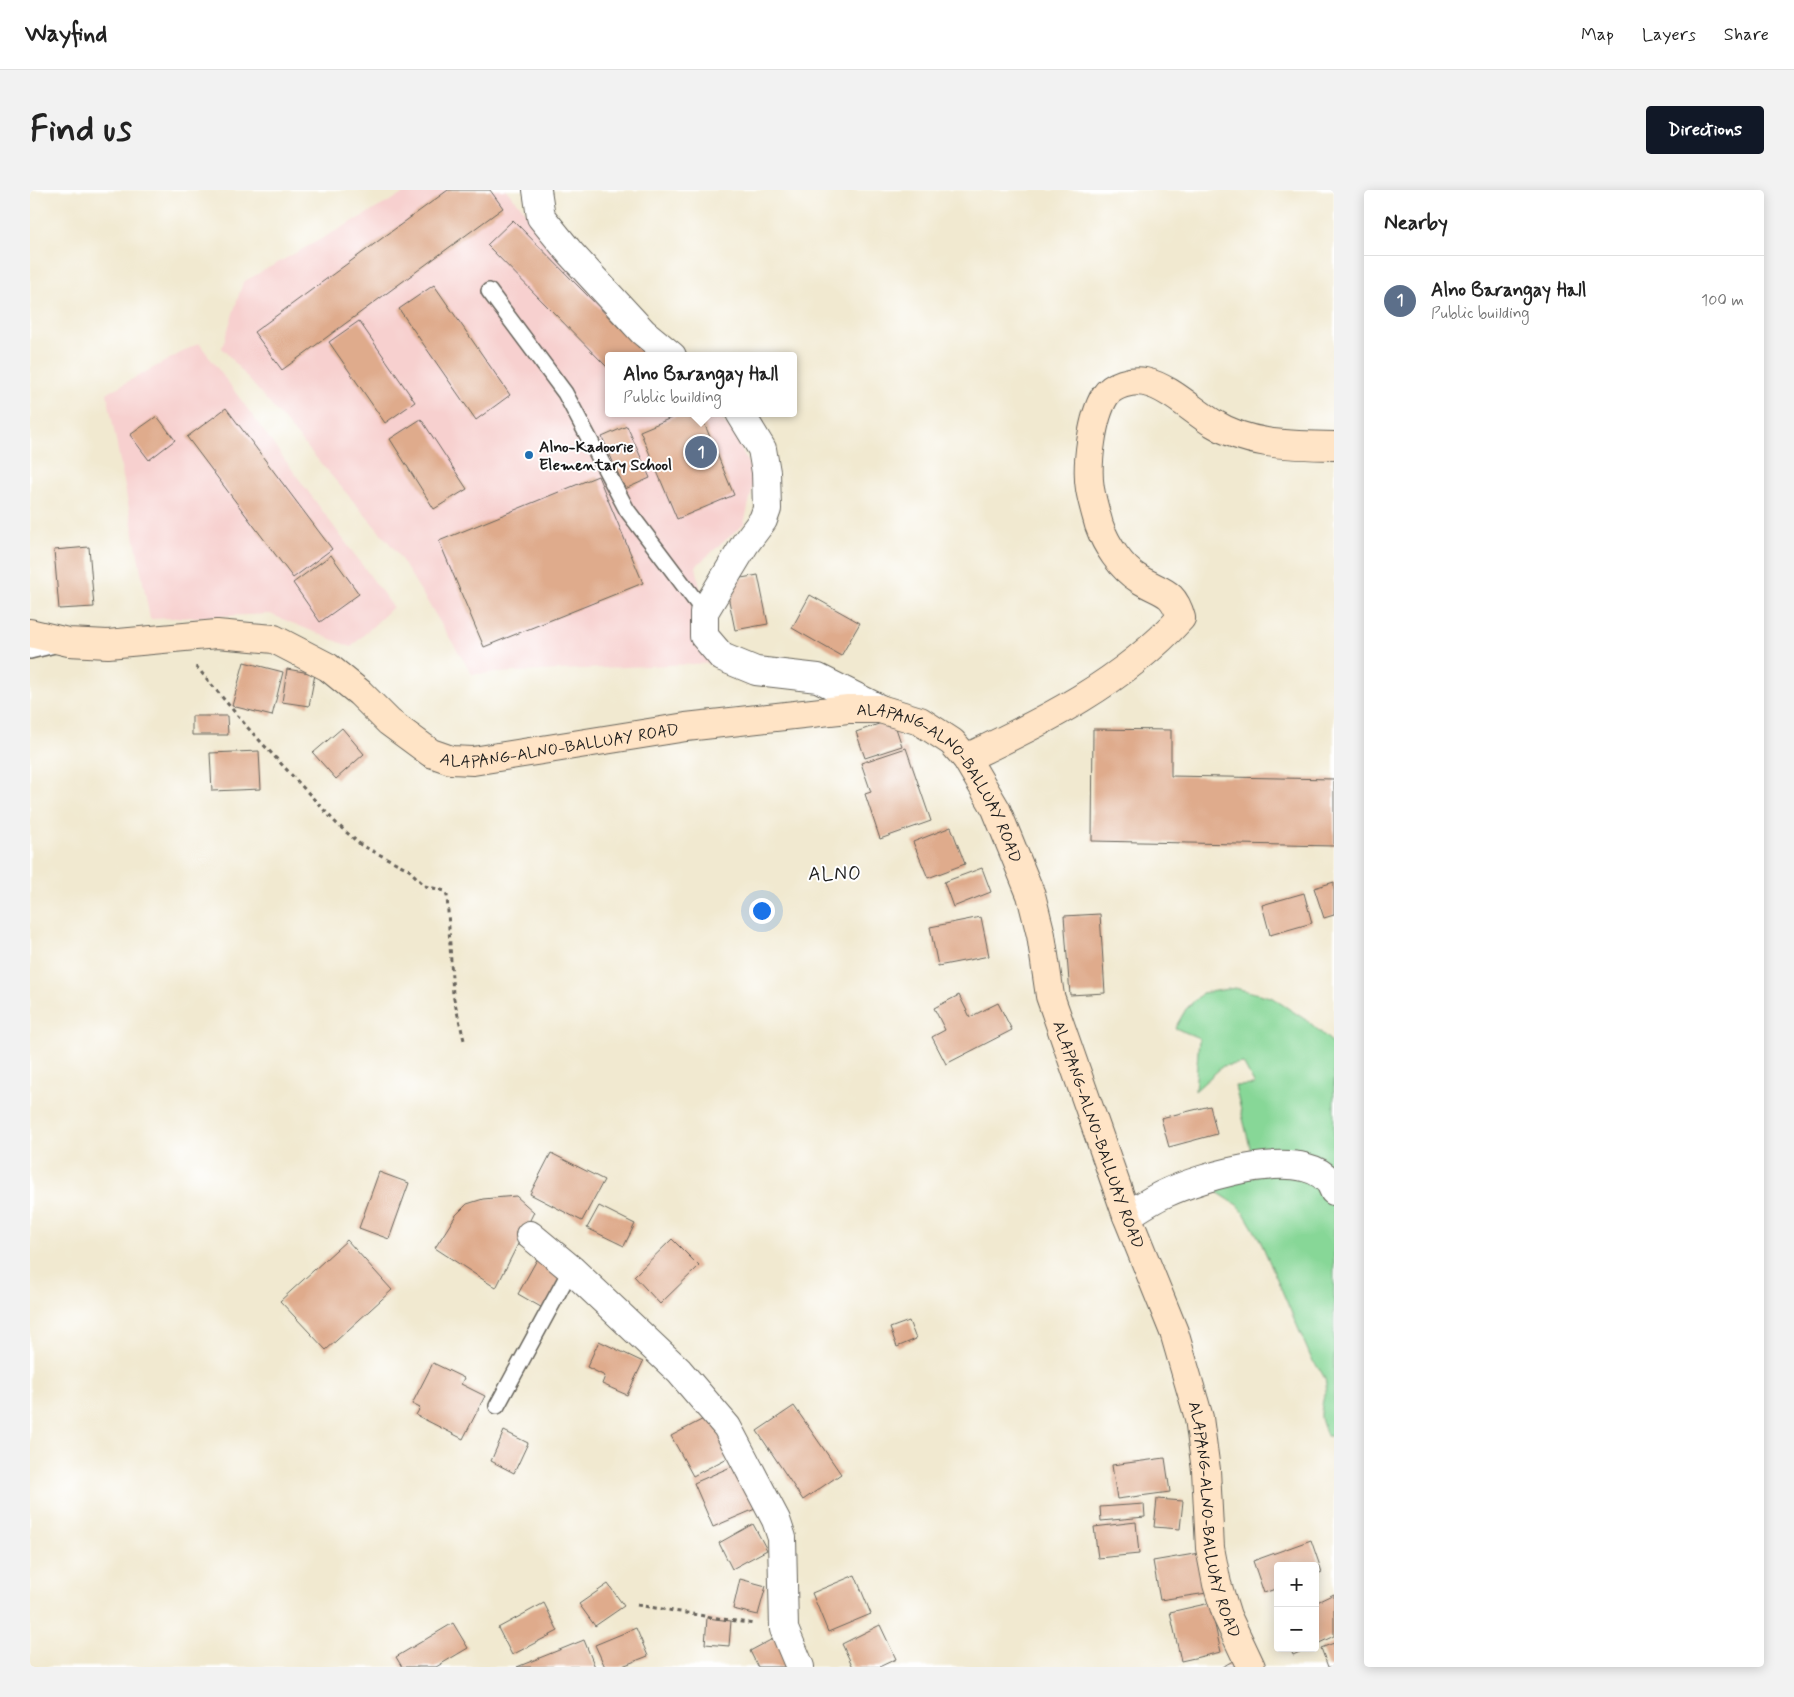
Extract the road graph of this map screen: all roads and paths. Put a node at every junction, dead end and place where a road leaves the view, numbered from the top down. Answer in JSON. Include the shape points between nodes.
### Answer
{"nodes":[{"id":1,"x":537,"y":190,"type":"edge"},
{"id":2,"x":489,"y":291,"type":"dead end"},
{"id":3,"x":667,"y":352,"type":"edge"},
{"id":4,"x":742,"y":417,"type":"edge"},
{"id":5,"x":1334,"y":446,"type":"edge"},
{"id":6,"x":704,"y":612,"type":"junction"},
{"id":7,"x":30,"y":633,"type":"edge"},
{"id":8,"x":174,"y":638,"type":"junction"},
{"id":9,"x":68,"y":642,"type":"junction"},
{"id":10,"x":30,"y":651,"type":"edge"},
{"id":11,"x":880,"y":709,"type":"junction"},
{"id":12,"x":966,"y":758,"type":"junction"},
{"id":13,"x":464,"y":1040,"type":"dead end"},
{"id":14,"x":1334,"y":1192,"type":"edge"},
{"id":15,"x":1127,"y":1216,"type":"junction"},
{"id":16,"x":530,"y":1235,"type":"dead end"},
{"id":17,"x":571,"y":1270,"type":"junction"},
{"id":18,"x":497,"y":1406,"type":"dead end"},
{"id":19,"x":637,"y":1605,"type":"dead end"},
{"id":20,"x":784,"y":1629,"type":"junction"},
{"id":21,"x":800,"y":1667,"type":"edge"},
{"id":22,"x":1251,"y":1667,"type":"edge"}],
"edges":[{"from":1,"to":3,"type":"street","via":[[541,217],[643,332]]},
{"from":2,"to":6,"type":"lane","via":[[565,393],[627,510]]},
{"from":4,"to":6,"type":"street","via":[[762,449],[767,509]]},
{"from":5,"to":12,"type":"main road","via":[[1284,445],[1248,439],[1214,424],[1176,397],[1145,382],[1122,383],[1105,395],[1090,454],[1090,488],[1100,527],[1116,558],[1138,579],[1162,590],[1176,603],[1180,618],[1140,658],[1038,724]]},
{"from":6,"to":11,"type":"street","via":[[704,636],[722,657],[756,671],[818,678]]},
{"from":7,"to":9,"type":"main road","name":"ALAPANG-ALNO-BALLUAY ROAD"},
{"from":8,"to":9,"type":"main road","name":"ALAPANG-ALNO-BALLUAY ROAD","via":[[108,644]]},
{"from":8,"to":11,"type":"main road","name":"ALAPANG-ALNO-BALLUAY ROAD","via":[[217,634],[274,639],[328,666],[412,742],[451,760],[473,761],[734,721],[848,709]]},
{"from":8,"to":13,"type":"path","via":[[248,728],[337,824],[360,845],[408,870],[425,886],[445,891],[448,895],[453,995]]},
{"from":9,"to":10,"type":"lane"},
{"from":11,"to":12,"type":"main road","name":"ALAPANG-ALNO-BALLUAY ROAD","via":[[920,721],[952,742]]},
{"from":12,"to":15,"type":"main road","name":"ALAPANG-ALNO-BALLUAY ROAD","via":[[996,808],[1031,895],[1050,996]]},
{"from":14,"to":15,"type":"street","via":[[1320,1173],[1295,1165],[1277,1164],[1230,1172],[1188,1185],[1163,1194]]},
{"from":15,"to":22,"type":"main road","name":"ALAPANG-ALNO-BALLUAY ROAD","via":[[1174,1332],[1187,1374],[1200,1427],[1210,1548],[1217,1584],[1227,1616]]},
{"from":16,"to":17,"type":"street"},
{"from":17,"to":18,"type":"lane"},
{"from":17,"to":20,"type":"street","via":[[679,1371],[727,1427],[776,1520],[782,1538]]},
{"from":19,"to":20,"type":"path"},
{"from":20,"to":21,"type":"street"}]}
